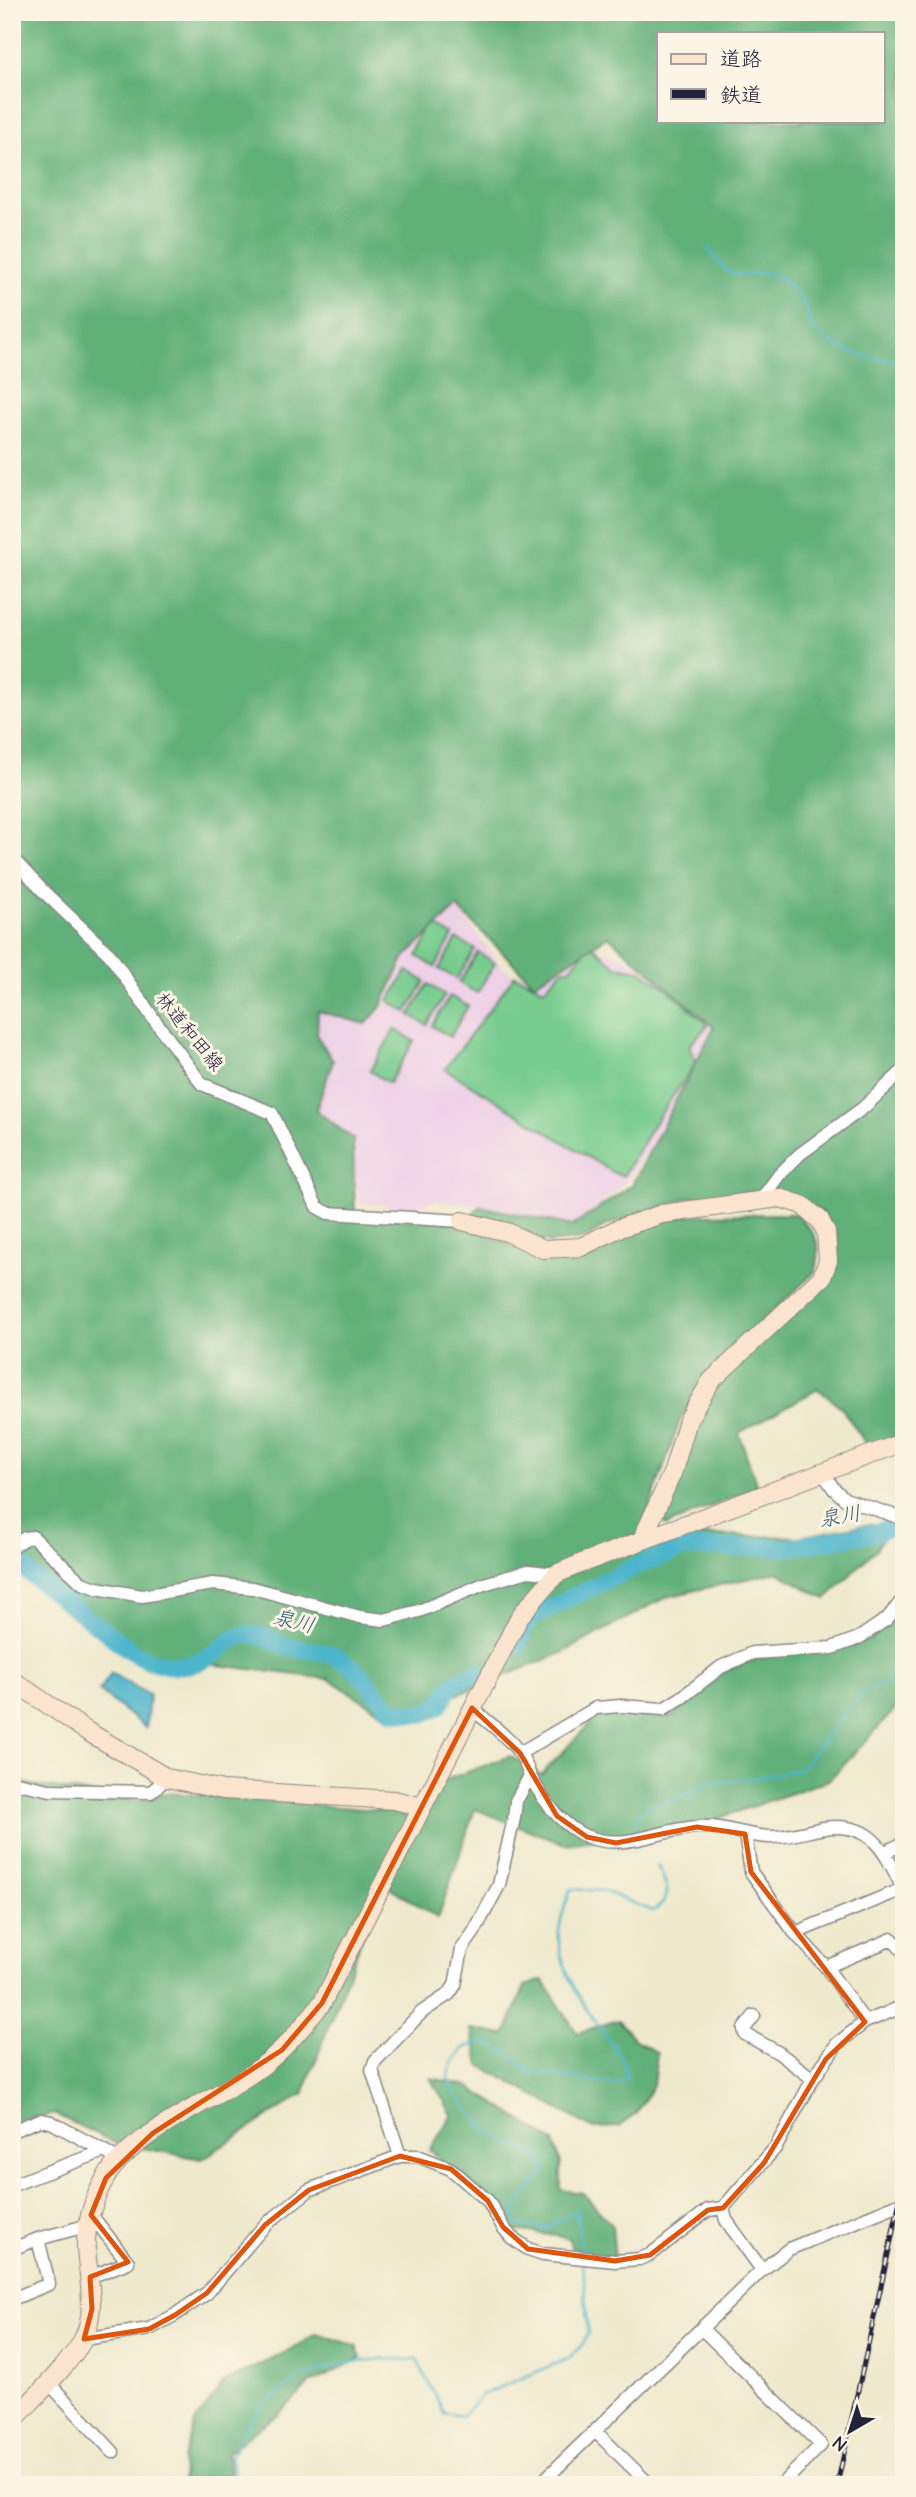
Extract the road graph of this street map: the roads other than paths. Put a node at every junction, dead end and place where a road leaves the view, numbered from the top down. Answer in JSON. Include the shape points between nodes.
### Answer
{"nodes":[{"id":1,"x":12,"y":858,"type":"edge"},
{"id":2,"x":904,"y":1070,"type":"edge"},
{"id":3,"x":760,"y":1201,"type":"junction"},
{"id":4,"x":462,"y":1220,"type":"joint"},
{"id":5,"x":904,"y":1442,"type":"edge"},
{"id":6,"x":823,"y":1473,"type":"junction"},
{"id":7,"x":904,"y":1519,"type":"edge"},
{"id":8,"x":642,"y":1540,"type":"junction"},
{"id":9,"x":12,"y":1547,"type":"edge"},
{"id":10,"x":556,"y":1574,"type":"junction"},
{"id":11,"x":904,"y":1598,"type":"edge"},
{"id":12,"x":12,"y":1680,"type":"edge"},
{"id":13,"x":472,"y":1708,"type":"junction"},
{"id":14,"x":520,"y":1753,"type":"junction"},
{"id":15,"x":530,"y":1776,"type":"junction"},
{"id":16,"x":167,"y":1777,"type":"junction"},
{"id":17,"x":12,"y":1782,"type":"edge"},
{"id":18,"x":422,"y":1807,"type":"junction"},
{"id":19,"x":745,"y":1834,"type":"junction"},
{"id":20,"x":904,"y":1843,"type":"edge"},
{"id":21,"x":885,"y":1852,"type":"junction"},
{"id":22,"x":903,"y":1890,"type":"edge"},
{"id":23,"x":795,"y":1933,"type":"junction"},
{"id":24,"x":904,"y":1952,"type":"edge"},
{"id":25,"x":825,"y":1967,"type":"junction"},
{"id":26,"x":904,"y":2006,"type":"edge"},
{"id":27,"x":754,"y":2016,"type":"dead end"},
{"id":28,"x":865,"y":2022,"type":"junction"},
{"id":29,"x":813,"y":2079,"type":"junction"},
{"id":30,"x":12,"y":2131,"type":"edge"},
{"id":31,"x":112,"y":2155,"type":"junction"},
{"id":32,"x":400,"y":2156,"type":"junction"},
{"id":33,"x":12,"y":2185,"type":"edge"},
{"id":34,"x":904,"y":2202,"type":"edge"},
{"id":35,"x":723,"y":2208,"type":"junction"},
{"id":36,"x":90,"y":2220,"type":"junction"},
{"id":37,"x":37,"y":2239,"type":"junction"},
{"id":38,"x":12,"y":2249,"type":"edge"},
{"id":39,"x":762,"y":2270,"type":"junction"},
{"id":40,"x":90,"y":2277,"type":"junction"},
{"id":41,"x":12,"y":2299,"type":"edge"},
{"id":42,"x":702,"y":2329,"type":"junction"},
{"id":43,"x":84,"y":2339,"type":"junction"},
{"id":44,"x":48,"y":2382,"type":"junction"},
{"id":45,"x":12,"y":2422,"type":"edge"},
{"id":46,"x":595,"y":2431,"type":"junction"},
{"id":47,"x":113,"y":2452,"type":"dead end"},
{"id":48,"x":538,"y":2485,"type":"edge"},
{"id":49,"x":650,"y":2485,"type":"edge"},
{"id":50,"x":781,"y":2485,"type":"edge"}],
"edges":[{"from":1,"to":4,"type":"street","name":"林道和田線","via":[[110,955],[202,1084],[272,1113],[317,1207],[328,1213]]},
{"from":2,"to":3,"type":"street","via":[[863,1108],[800,1154]]},
{"from":3,"to":4,"type":"street","via":[[662,1214],[581,1247],[543,1249],[507,1232]]},
{"from":3,"to":8,"type":"street","via":[[780,1198],[802,1205],[820,1220],[826,1232],[828,1261],[822,1277],[711,1381],[688,1420],[673,1471]]},
{"from":5,"to":6,"type":"street"},
{"from":6,"to":7,"type":"street","via":[[845,1499]]},
{"from":6,"to":8,"type":"street"},
{"from":8,"to":10,"type":"street"},
{"from":9,"to":10,"type":"street","via":[[33,1537],[82,1583],[97,1588],[142,1596],[214,1584],[253,1588],[384,1620],[528,1571]]},
{"from":10,"to":13,"type":"street","via":[[520,1616]]},
{"from":11,"to":14,"type":"street","via":[[887,1619],[859,1638],[832,1648],[752,1653],[721,1667],[663,1709],[596,1708]]},
{"from":12,"to":16,"type":"street","via":[[85,1730]]},
{"from":13,"to":14,"type":"street"},
{"from":13,"to":18,"type":"street"},
{"from":14,"to":15,"type":"street"},
{"from":15,"to":19,"type":"street","via":[[557,1816],[587,1837],[616,1843],[697,1827],[730,1828]]},
{"from":15,"to":32,"type":"street","via":[[516,1801],[499,1885],[462,1949],[455,1985],[375,2060],[372,2070]]},
{"from":16,"to":17,"type":"street","via":[[151,1792],[50,1790]]},
{"from":16,"to":18,"type":"street","via":[[223,1790],[394,1800]]},
{"from":18,"to":31,"type":"street","via":[[322,2003],[282,2050],[254,2073]]},
{"from":19,"to":21,"type":"street","via":[[784,1836],[844,1828],[868,1836]]},
{"from":19,"to":23,"type":"street","via":[[751,1872]]},
{"from":20,"to":21,"type":"street"},
{"from":21,"to":22,"type":"street"},
{"from":22,"to":23,"type":"street"},
{"from":23,"to":25,"type":"street"},
{"from":24,"to":25,"type":"street","via":[[892,1938]]},
{"from":25,"to":28,"type":"street"},
{"from":26,"to":28,"type":"street"},
{"from":27,"to":29,"type":"street","via":[[745,2034]]},
{"from":28,"to":29,"type":"street","via":[[837,2044]]},
{"from":29,"to":35,"type":"street","via":[[776,2147]]},
{"from":30,"to":31,"type":"street","via":[[40,2120],[51,2122]]},
{"from":31,"to":33,"type":"street"},
{"from":31,"to":36,"type":"street"},
{"from":32,"to":35,"type":"street","via":[[418,2156],[451,2169],[488,2201],[511,2237],[543,2255],[615,2262],[639,2259],[708,2210]]},
{"from":32,"to":43,"type":"street","via":[[309,2190],[265,2225],[207,2294],[175,2315],[149,2329]]},
{"from":34,"to":39,"type":"street","via":[[789,2249]]},
{"from":35,"to":39,"type":"street","via":[[726,2220]]},
{"from":36,"to":37,"type":"street"},
{"from":36,"to":40,"type":"street","via":[[86,2246]]},
{"from":36,"to":40,"type":"street","via":[[128,2262]]},
{"from":37,"to":38,"type":"street"},
{"from":37,"to":41,"type":"street","via":[[49,2284]]},
{"from":39,"to":42,"type":"street"},
{"from":40,"to":43,"type":"street","via":[[92,2309]]},
{"from":42,"to":46,"type":"street"},
{"from":42,"to":50,"type":"street","via":[[821,2445]]},
{"from":43,"to":44,"type":"street"},
{"from":44,"to":45,"type":"street"},
{"from":44,"to":47,"type":"street"},
{"from":46,"to":48,"type":"street"},
{"from":46,"to":49,"type":"street"}]}
